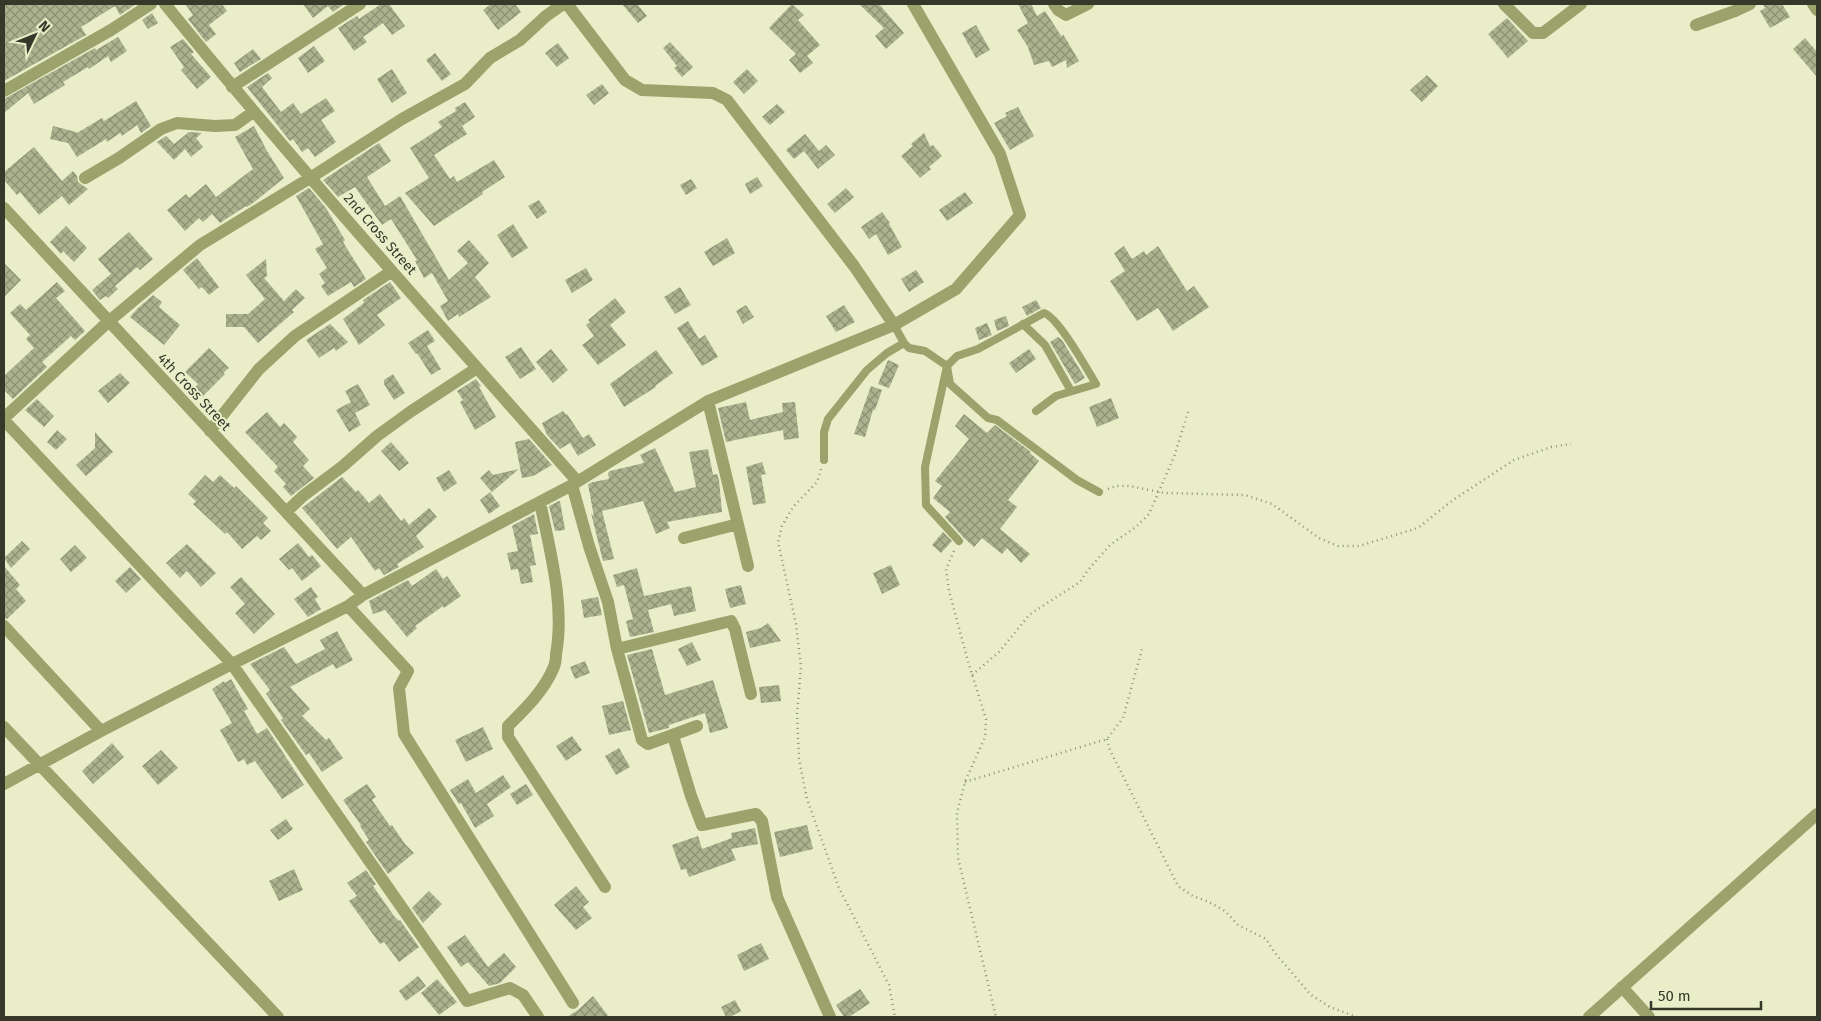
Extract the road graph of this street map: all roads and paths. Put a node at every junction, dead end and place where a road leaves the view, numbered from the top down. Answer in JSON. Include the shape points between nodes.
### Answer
{"nodes":[{"id":1,"x":151,"y":4,"type":"edge"},
{"id":2,"x":165,"y":4,"type":"edge"},
{"id":3,"x":360,"y":4,"type":"edge"},
{"id":4,"x":563,"y":4,"type":"edge"},
{"id":5,"x":567,"y":4,"type":"edge"},
{"id":6,"x":913,"y":4,"type":"edge"},
{"id":7,"x":1054,"y":4,"type":"edge"},
{"id":8,"x":1088,"y":4,"type":"edge"},
{"id":9,"x":1504,"y":4,"type":"edge"},
{"id":10,"x":1581,"y":4,"type":"edge"},
{"id":11,"x":1750,"y":4,"type":"edge"},
{"id":12,"x":1812,"y":4,"type":"edge"},
{"id":13,"x":1817,"y":10,"type":"edge"},
{"id":14,"x":1696,"y":25,"type":"dead end"},
{"id":15,"x":232,"y":87,"type":"junction"},
{"id":16,"x":4,"y":91,"type":"edge"},
{"id":17,"x":253,"y":112,"type":"junction"},
{"id":18,"x":86,"y":178,"type":"dead end"},
{"id":19,"x":310,"y":178,"type":"junction"},
{"id":20,"x":4,"y":208,"type":"edge"},
{"id":21,"x":392,"y":271,"type":"junction"},
{"id":22,"x":108,"y":322,"type":"junction"},
{"id":23,"x":1023,"y":324,"type":"junction"},
{"id":24,"x":894,"y":325,"type":"junction"},
{"id":25,"x":904,"y":343,"type":"junction"},
{"id":26,"x":947,"y":366,"type":"junction"},
{"id":27,"x":477,"y":368,"type":"junction"},
{"id":28,"x":1071,"y":391,"type":"junction"},
{"id":29,"x":708,"y":401,"type":"junction"},
{"id":30,"x":1189,"y":410,"type":"dead end"},
{"id":31,"x":1036,"y":411,"type":"dead end"},
{"id":32,"x":4,"y":419,"type":"edge"},
{"id":33,"x":210,"y":432,"type":"junction"},
{"id":34,"x":1571,"y":444,"type":"dead end"},
{"id":35,"x":824,"y":460,"type":"joint"},
{"id":36,"x":574,"y":483,"type":"junction"},
{"id":37,"x":1099,"y":492,"type":"joint"},
{"id":38,"x":1159,"y":492,"type":"junction"},
{"id":39,"x":540,"y":502,"type":"junction"},
{"id":40,"x":286,"y":512,"type":"junction"},
{"id":41,"x":738,"y":524,"type":"junction"},
{"id":42,"x":684,"y":538,"type":"dead end"},
{"id":43,"x":959,"y":541,"type":"joint"},
{"id":44,"x":748,"y":566,"type":"dead end"},
{"id":45,"x":363,"y":595,"type":"junction"},
{"id":46,"x":348,"y":606,"type":"junction"},
{"id":47,"x":4,"y":626,"type":"edge"},
{"id":48,"x":616,"y":649,"type":"junction"},
{"id":49,"x":1142,"y":649,"type":"dead end"},
{"id":50,"x":232,"y":664,"type":"junction"},
{"id":51,"x":972,"y":675,"type":"junction"},
{"id":52,"x":751,"y":694,"type":"dead end"},
{"id":53,"x":697,"y":726,"type":"dead end"},
{"id":54,"x":4,"y":727,"type":"edge"},
{"id":55,"x":101,"y":731,"type":"junction"},
{"id":56,"x":673,"y":736,"type":"junction"},
{"id":57,"x":1107,"y":739,"type":"junction"},
{"id":58,"x":39,"y":765,"type":"junction"},
{"id":59,"x":965,"y":782,"type":"junction"},
{"id":60,"x":4,"y":784,"type":"edge"},
{"id":61,"x":1817,"y":814,"type":"edge"},
{"id":62,"x":605,"y":887,"type":"dead end"},
{"id":63,"x":1622,"y":986,"type":"junction"},
{"id":64,"x":573,"y":1002,"type":"dead end"},
{"id":65,"x":278,"y":1017,"type":"edge"},
{"id":66,"x":538,"y":1017,"type":"edge"},
{"id":67,"x":830,"y":1017,"type":"edge"},
{"id":68,"x":895,"y":1017,"type":"edge"},
{"id":69,"x":996,"y":1017,"type":"edge"},
{"id":70,"x":1357,"y":1017,"type":"edge"},
{"id":71,"x":1589,"y":1017,"type":"edge"},
{"id":72,"x":1649,"y":1017,"type":"edge"}],
"edges":[{"from":1,"to":16,"type":"street"},
{"from":2,"to":15,"type":"street","name":"2nd Cross Street"},
{"from":3,"to":15,"type":"street"},
{"from":4,"to":19,"type":"street","via":[[520,40],[490,58],[465,84],[402,119]]},
{"from":5,"to":24,"type":"street","via":[[625,80],[642,90],[713,94],[727,100],[854,266]]},
{"from":6,"to":24,"type":"street","via":[[1000,154],[1020,215],[956,289]]},
{"from":7,"to":8,"type":"street","via":[[1066,15]]},
{"from":9,"to":10,"type":"street","via":[[1533,34],[1543,33]]},
{"from":11,"to":14,"type":"street"},
{"from":12,"to":13,"type":"street"},
{"from":15,"to":17,"type":"street","name":"2nd Cross Street"},
{"from":17,"to":18,"type":"street","via":[[235,125],[177,123],[161,129]]},
{"from":17,"to":19,"type":"street","name":"2nd Cross Street"},
{"from":19,"to":21,"type":"street","name":"2nd Cross Street"},
{"from":19,"to":22,"type":"street","via":[[200,244]]},
{"from":20,"to":22,"type":"street","name":"4th Cross Street"},
{"from":21,"to":27,"type":"street","name":"2nd Cross Street"},
{"from":21,"to":33,"type":"street","via":[[295,336],[259,369]]},
{"from":22,"to":32,"type":"street"},
{"from":22,"to":33,"type":"street","name":"4th Cross Street"},
{"from":23,"to":26,"type":"lane","via":[[978,349],[957,356]]},
{"from":23,"to":28,"type":"lane","via":[[1044,345]]},
{"from":23,"to":28,"type":"lane","via":[[1044,313],[1058,324],[1096,384]]},
{"from":24,"to":25,"type":"lane"},
{"from":24,"to":29,"type":"street"},
{"from":25,"to":26,"type":"lane","via":[[909,348],[925,350]]},
{"from":25,"to":35,"type":"lane","via":[[867,370],[828,419],[824,432]]},
{"from":26,"to":37,"type":"lane","via":[[950,384],[988,418],[997,420],[1077,480]]},
{"from":26,"to":43,"type":"lane","via":[[925,467],[926,505]]},
{"from":27,"to":36,"type":"street","name":"2nd Cross Street"},
{"from":27,"to":40,"type":"street","via":[[377,436]]},
{"from":28,"to":31,"type":"lane","via":[[1056,396]]},
{"from":29,"to":36,"type":"street"},
{"from":29,"to":41,"type":"street"},
{"from":30,"to":38,"type":"path"},
{"from":32,"to":50,"type":"street"},
{"from":33,"to":40,"type":"street","name":"4th Cross Street"},
{"from":34,"to":38,"type":"path","via":[[1551,447],[1514,460],[1453,500],[1418,528],[1359,546],[1338,546],[1319,538],[1272,504],[1246,495]]},
{"from":35,"to":68,"type":"path","via":[[817,482],[794,507],[782,526],[778,542],[796,624],[801,667],[797,714],[799,759],[807,799],[839,888],[889,985]]},
{"from":36,"to":39,"type":"street"},
{"from":36,"to":48,"type":"street","via":[[589,546],[608,602]]},
{"from":37,"to":38,"type":"path","via":[[1116,486],[1130,486]]},
{"from":38,"to":51,"type":"path","via":[[1149,514],[1110,545],[1080,582],[1030,614],[999,652]]},
{"from":39,"to":45,"type":"street"},
{"from":39,"to":62,"type":"street","via":[[558,603],[559,637],[554,668],[537,697],[508,726],[508,737]]},
{"from":40,"to":45,"type":"street","name":"4th Cross Street"},
{"from":41,"to":42,"type":"street"},
{"from":41,"to":44,"type":"street"},
{"from":43,"to":51,"type":"path","via":[[946,569]]},
{"from":45,"to":46,"type":"street"},
{"from":46,"to":50,"type":"street"},
{"from":46,"to":64,"type":"street","via":[[408,671],[398,688],[404,734]]},
{"from":47,"to":55,"type":"street"},
{"from":48,"to":52,"type":"street","via":[[731,621],[736,629]]},
{"from":48,"to":56,"type":"street","via":[[642,740],[648,744]]},
{"from":49,"to":57,"type":"path","via":[[1123,718]]},
{"from":50,"to":55,"type":"street"},
{"from":50,"to":66,"type":"street","via":[[466,1001],[510,988],[523,995]]},
{"from":51,"to":59,"type":"path","via":[[986,719],[985,737]]},
{"from":53,"to":56,"type":"street"},
{"from":54,"to":58,"type":"street"},
{"from":55,"to":58,"type":"street"},
{"from":56,"to":67,"type":"street","via":[[702,825],[756,814],[762,821],[777,897]]},
{"from":57,"to":59,"type":"path"},
{"from":57,"to":70,"type":"path","via":[[1178,886],[1210,902],[1238,925],[1266,939],[1311,995],[1330,1007]]},
{"from":58,"to":60,"type":"street"},
{"from":58,"to":65,"type":"street"},
{"from":59,"to":69,"type":"path","via":[[957,813],[958,858]]},
{"from":61,"to":63,"type":"street"},
{"from":63,"to":71,"type":"street"},
{"from":63,"to":72,"type":"street"}]}
